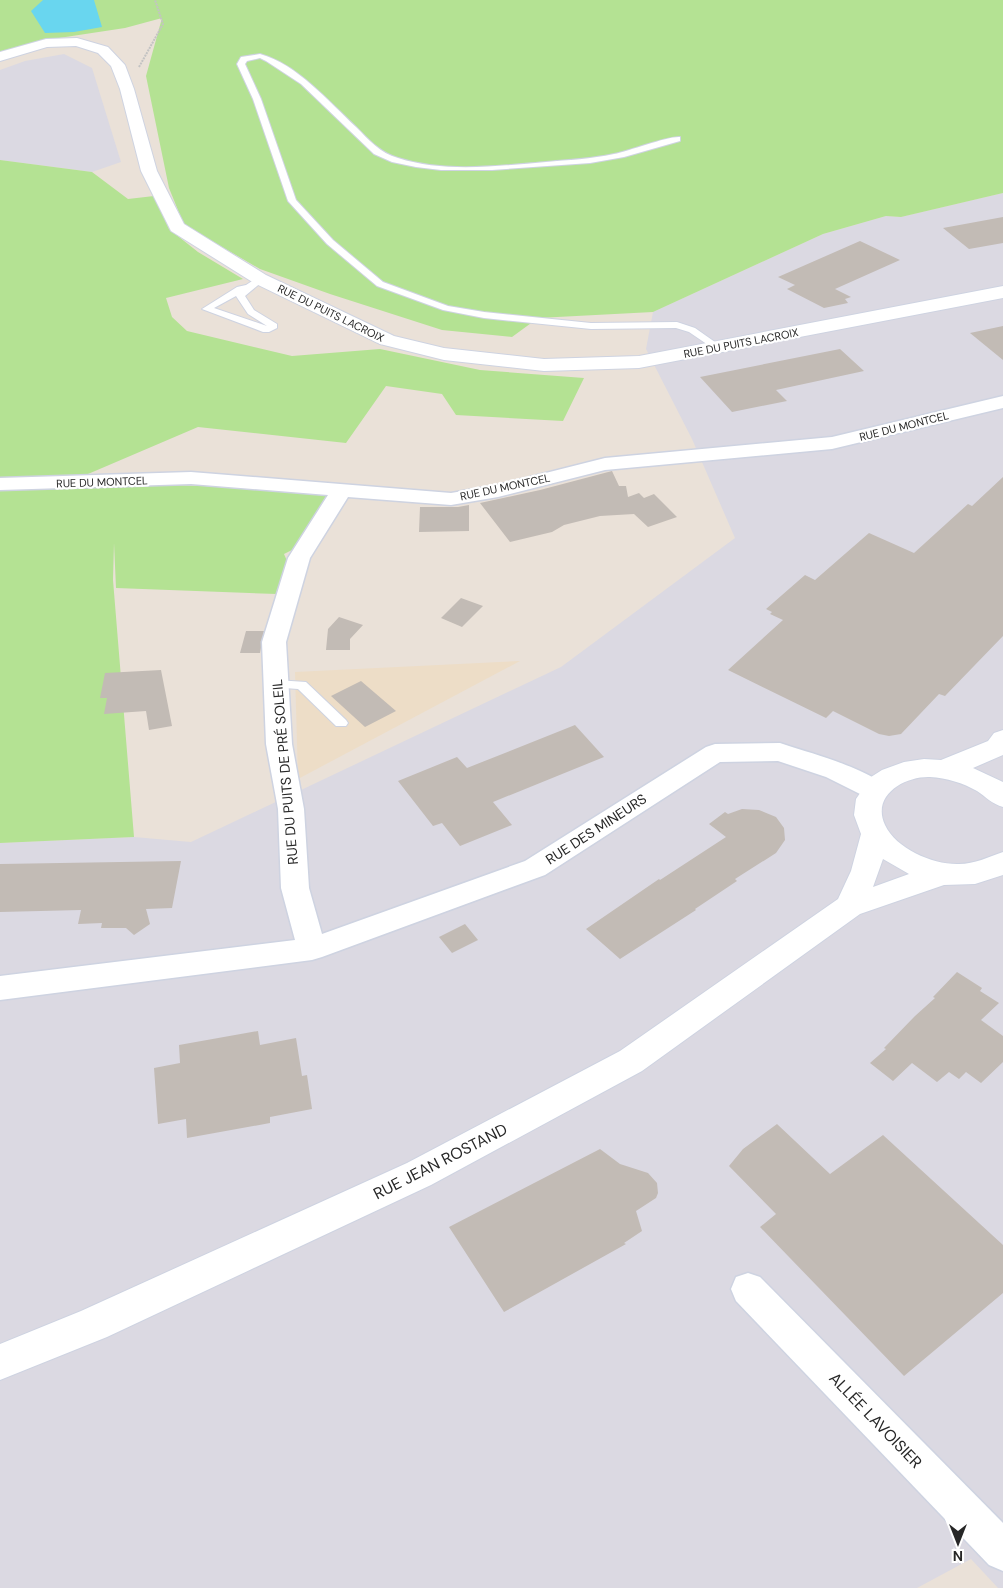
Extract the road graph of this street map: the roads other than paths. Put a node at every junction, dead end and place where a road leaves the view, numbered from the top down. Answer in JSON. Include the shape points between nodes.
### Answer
{"nodes":[{"id":1,"x":0,"y":57,"type":"edge"},
{"id":2,"x":677,"y":139,"type":"dead end"},
{"id":3,"x":253,"y":283,"type":"junction"},
{"id":4,"x":1003,"y":292,"type":"edge"},
{"id":5,"x":717,"y":347,"type":"junction"},
{"id":6,"x":1003,"y":402,"type":"edge"},
{"id":7,"x":0,"y":484,"type":"edge"},
{"id":8,"x":343,"y":489,"type":"junction"},
{"id":9,"x":276,"y":684,"type":"junction"},
{"id":10,"x":341,"y":723,"type":"dead end"},
{"id":11,"x":1000,"y":743,"type":"edge"},
{"id":12,"x":944,"y":769,"type":"junction"},
{"id":13,"x":1003,"y":788,"type":"edge"},
{"id":14,"x":875,"y":790,"type":"junction"},
{"id":15,"x":1003,"y":797,"type":"edge"},
{"id":16,"x":875,"y":835,"type":"junction"},
{"id":17,"x":1003,"y":864,"type":"edge"},
{"id":18,"x":942,"y":874,"type":"junction"},
{"id":19,"x":850,"y":906,"type":"junction"},
{"id":20,"x":312,"y":950,"type":"junction"},
{"id":21,"x":0,"y":988,"type":"edge"},
{"id":22,"x":748,"y":1289,"type":"dead end"},
{"id":23,"x":0,"y":1362,"type":"edge"},
{"id":24,"x":1003,"y":1551,"type":"edge"}],
"edges":[{"from":1,"to":3,"type":"street","name":"RUE DU PUITS LACROIX","via":[[46,43],[77,42],[103,50],[118,65],[149,171],[177,228]]},
{"from":2,"to":5,"type":"lane","via":[[606,159],[438,168],[412,164],[388,159],[377,152],[304,82],[269,59],[251,56],[241,64],[257,99],[292,201],[330,242],[380,284],[446,308],[484,315],[591,326],[677,325],[692,330]]},
{"from":3,"to":3,"type":"lane","via":[[240,289],[207,309],[266,330],[274,326],[251,312],[240,296]]},
{"from":3,"to":5,"type":"street","name":"RUE DU PUITS LACROIX","via":[[387,340],[444,354],[544,365],[639,362]]},
{"from":4,"to":5,"type":"street","name":"RUE DU PUITS LACROIX"},
{"from":6,"to":8,"type":"street","name":"RUE DU MONTCEL","via":[[832,443],[605,464],[498,491],[451,498]]},
{"from":7,"to":8,"type":"street","name":"RUE DU MONTCEL","via":[[191,478]]},
{"from":8,"to":9,"type":"street","name":"RUE DU PUITS DE PRÉ SOLEIL","via":[[299,558],[274,642]]},
{"from":9,"to":10,"type":"lane","via":[[301,685]]},
{"from":9,"to":20,"type":"street","name":"RUE DU PUITS DE PRÉ SOLEIL","via":[[279,744],[291,809],[295,888]]},
{"from":11,"to":12,"type":"street"},
{"from":11,"to":13,"type":"street","via":[[998,775]]},
{"from":12,"to":14,"type":"street","via":[[903,771]]},
{"from":12,"to":15,"type":"street","via":[[981,781]]},
{"from":14,"to":16,"type":"street","via":[[868,804],[868,819]]},
{"from":14,"to":20,"type":"street","name":"RUE DES MINEURS","via":[[780,752],[715,753],[534,868]]},
{"from":16,"to":18,"type":"street","via":[[902,860]]},
{"from":16,"to":19,"type":"street","via":[[865,871]]},
{"from":17,"to":18,"type":"street","via":[[966,875]]},
{"from":18,"to":19,"type":"street","name":"RUE JEAN ROSTAND"},
{"from":19,"to":23,"type":"street","name":"RUE JEAN ROSTAND","via":[[631,1061],[445,1161],[94,1324]]},
{"from":20,"to":21,"type":"street","name":"RUE DES MINEURS"},
{"from":22,"to":24,"type":"street","name":"ALLÉE LAVOISIER"}]}
